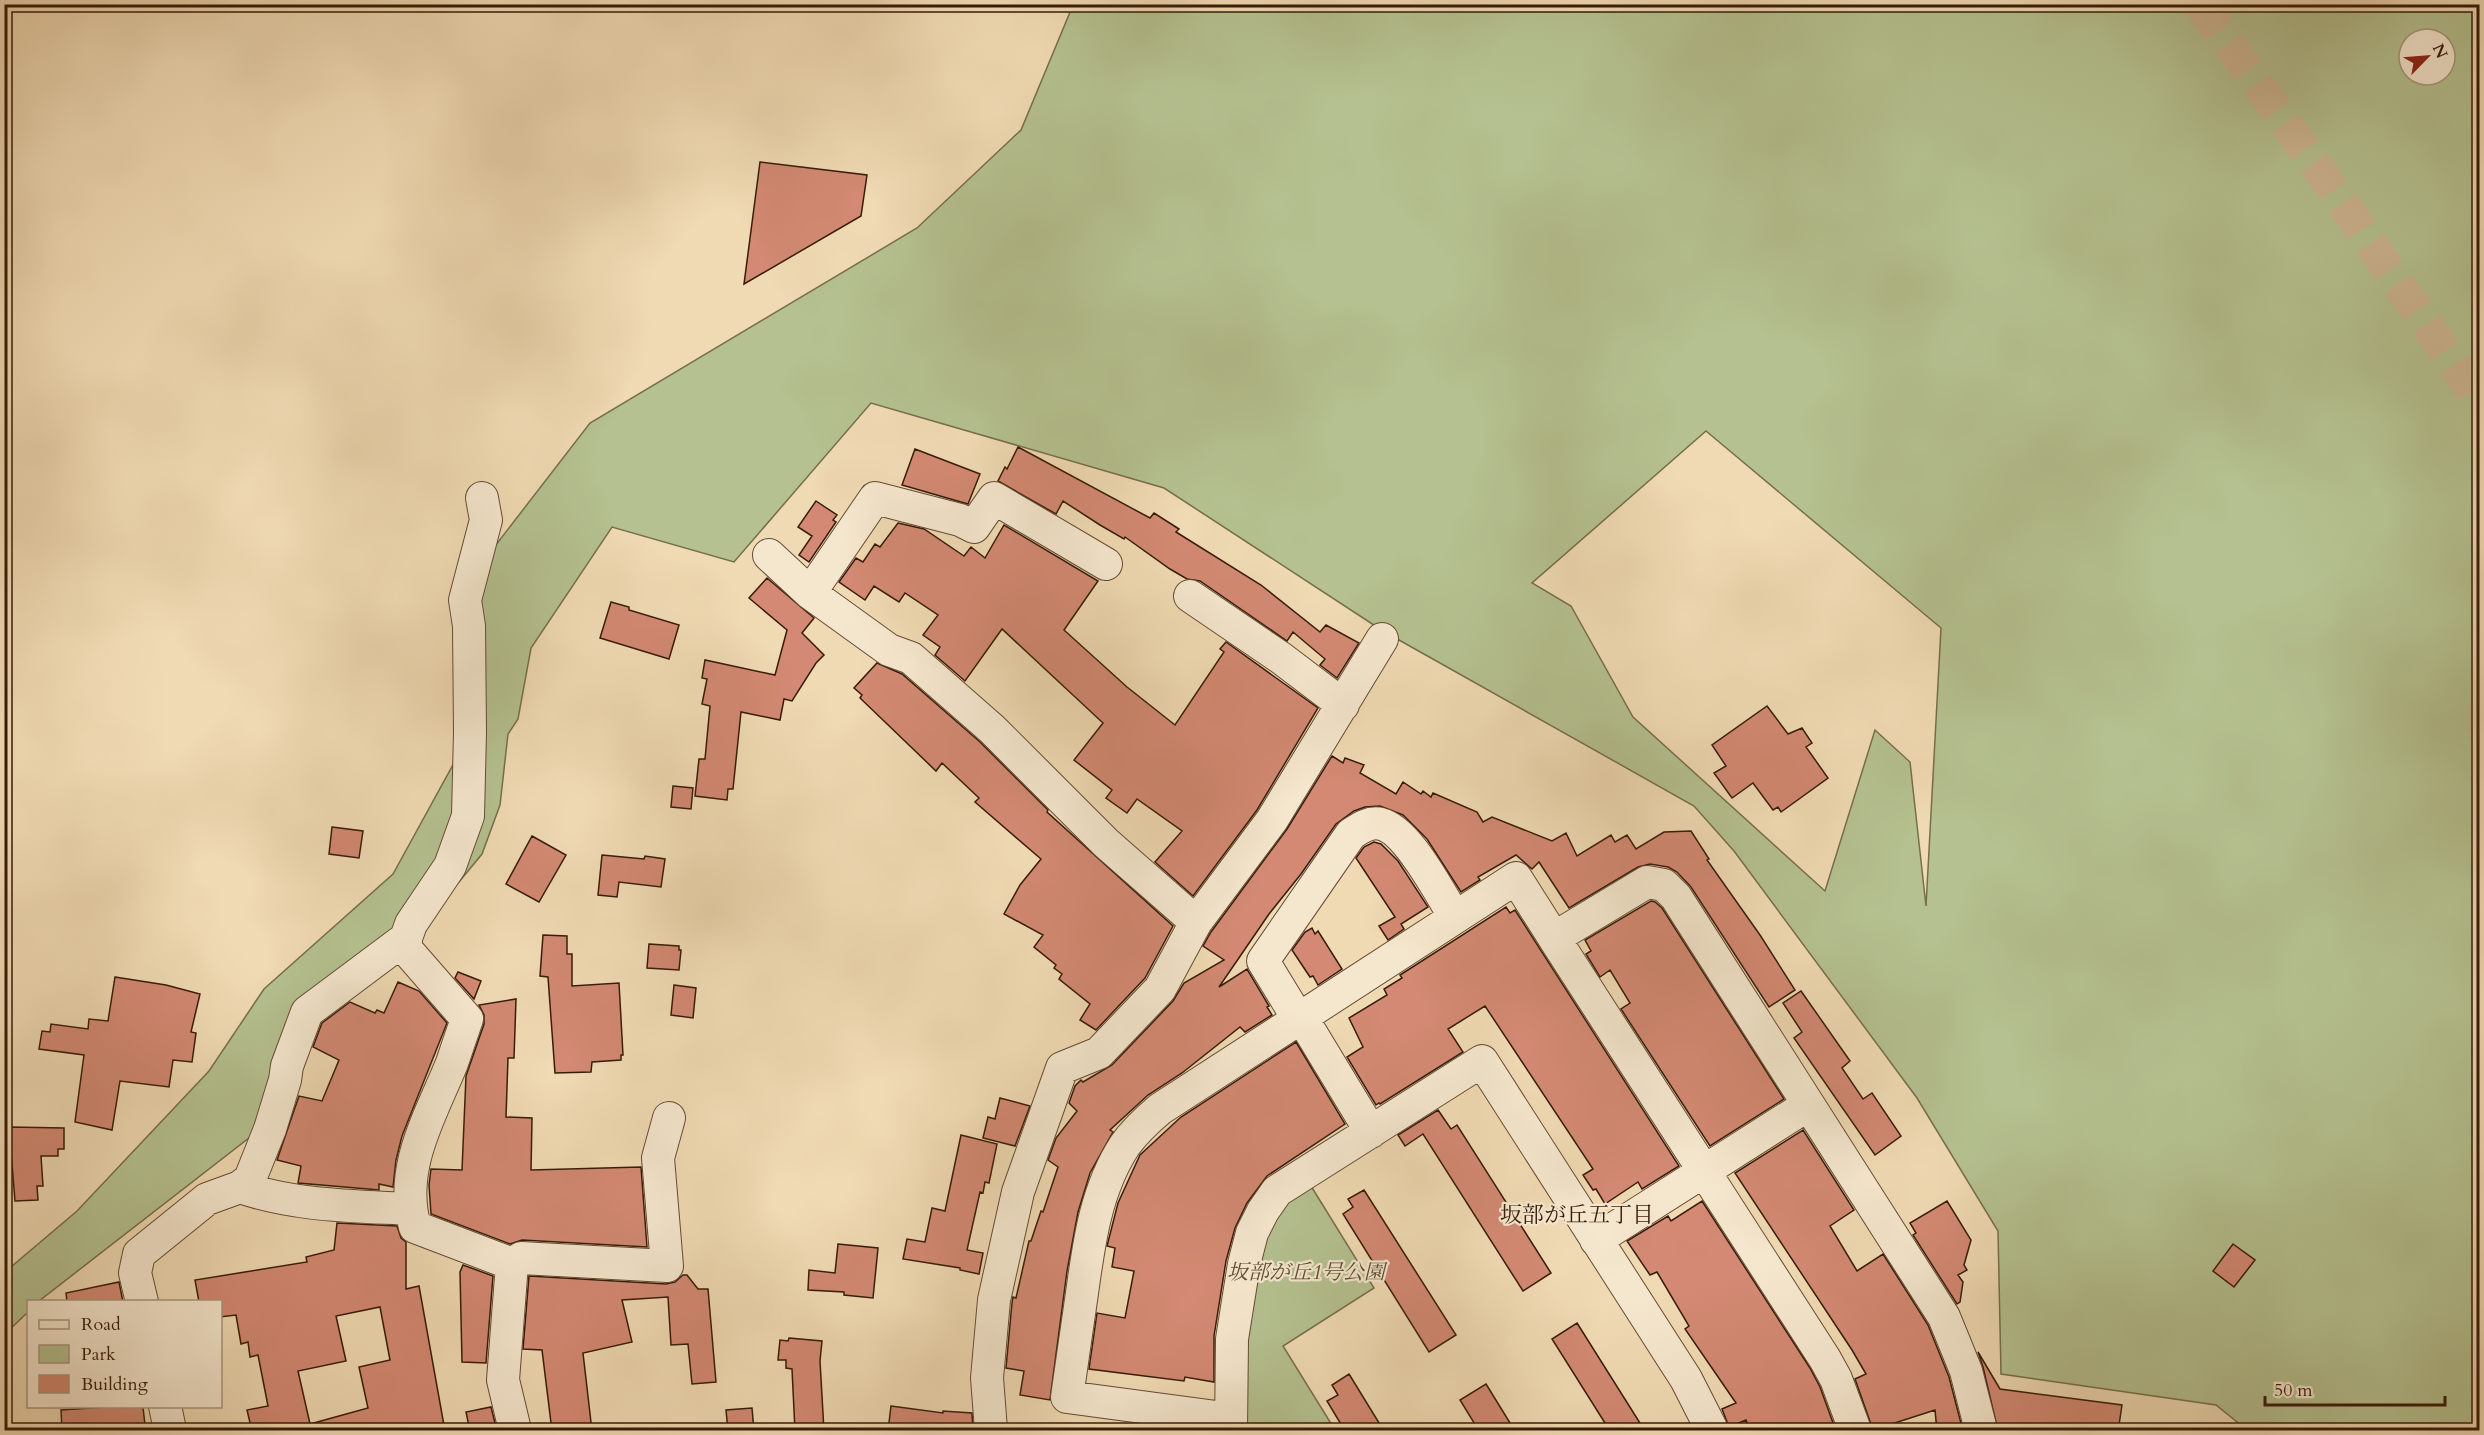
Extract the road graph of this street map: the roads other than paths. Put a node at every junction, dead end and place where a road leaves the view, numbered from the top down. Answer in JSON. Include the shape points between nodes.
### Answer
{"nodes":[{"id":1,"x":482,"y":498,"type":"dead end"},
{"id":2,"x":769,"y":555,"type":"dead end"},
{"id":3,"x":1106,"y":564,"type":"dead end"},
{"id":4,"x":810,"y":593,"type":"junction"},
{"id":5,"x":1190,"y":596,"type":"dead end"},
{"id":6,"x":1382,"y":639,"type":"dead end"},
{"id":7,"x":1343,"y":705,"type":"junction"},
{"id":8,"x":1455,"y":917,"type":"junction"},
{"id":9,"x":1196,"y":922,"type":"junction"},
{"id":10,"x":406,"y":938,"type":"junction"},
{"id":11,"x":1554,"y":938,"type":"junction"},
{"id":12,"x":1300,"y":1019,"type":"junction"},
{"id":13,"x":1808,"y":1105,"type":"junction"},
{"id":14,"x":669,"y":1118,"type":"dead end"},
{"id":15,"x":1371,"y":1132,"type":"junction"},
{"id":16,"x":1706,"y":1171,"type":"junction"},
{"id":17,"x":240,"y":1187,"type":"junction"},
{"id":18,"x":410,"y":1209,"type":"junction"},
{"id":19,"x":1596,"y":1240,"type":"junction"},
{"id":20,"x":512,"y":1264,"type":"junction"},
{"id":21,"x":142,"y":1300,"type":"edge"},
{"id":22,"x":165,"y":1408,"type":"edge"},
{"id":23,"x":1231,"y":1425,"type":"edge"},
{"id":24,"x":170,"y":1431,"type":"edge"},
{"id":25,"x":515,"y":1431,"type":"edge"},
{"id":26,"x":991,"y":1431,"type":"edge"},
{"id":27,"x":1712,"y":1431,"type":"edge"},
{"id":28,"x":1855,"y":1431,"type":"edge"},
{"id":29,"x":1981,"y":1431,"type":"edge"}],
"edges":[{"from":1,"to":10,"type":"street","via":[[486,520],[465,600],[469,626],[468,816],[450,866],[411,924]]},
{"from":2,"to":4,"type":"street"},
{"from":3,"to":4,"type":"street","via":[[994,498],[974,527],[874,498]]},
{"from":4,"to":9,"type":"street","via":[[889,650],[911,658],[992,729],[1106,843]]},
{"from":5,"to":7,"type":"street"},
{"from":6,"to":7,"type":"street"},
{"from":7,"to":9,"type":"street","via":[[1272,820]]},
{"from":8,"to":11,"type":"street","via":[[1516,878]]},
{"from":8,"to":12,"type":"street"},
{"from":8,"to":12,"type":"street","via":[[1400,835],[1381,824],[1370,824],[1351,834],[1263,961]]},
{"from":9,"to":26,"type":"street","via":[[1160,989],[1099,1053],[1062,1068],[1018,1192],[996,1289],[987,1378]]},
{"from":10,"to":17,"type":"street","via":[[307,1012],[259,1160],[250,1179]]},
{"from":10,"to":18,"type":"street","via":[[406,949],[467,1019],[414,1158]]},
{"from":11,"to":13,"type":"street","via":[[1637,886],[1647,882],[1664,885],[1676,897]]},
{"from":11,"to":16,"type":"street"},
{"from":12,"to":15,"type":"street"},
{"from":12,"to":23,"type":"street","via":[[1196,1083],[1138,1129],[1105,1183],[1090,1240],[1067,1397]]},
{"from":13,"to":16,"type":"street"},
{"from":13,"to":29,"type":"street","via":[[1944,1317],[1966,1371]]},
{"from":14,"to":20,"type":"street","via":[[658,1158],[667,1266],[520,1258]]},
{"from":15,"to":19,"type":"street","via":[[1482,1061]]},
{"from":15,"to":23,"type":"street","via":[[1277,1191],[1252,1233],[1232,1339]]},
{"from":16,"to":19,"type":"street"},
{"from":16,"to":28,"type":"street","via":[[1836,1379]]},
{"from":17,"to":18,"type":"street","via":[[328,1205]]},
{"from":17,"to":21,"type":"street","via":[[207,1198],[139,1254],[135,1273]]},
{"from":18,"to":20,"type":"street","via":[[416,1227]]},
{"from":19,"to":27,"type":"street","via":[[1686,1379]]},
{"from":20,"to":25,"type":"street","via":[[503,1380]]},
{"from":22,"to":24,"type":"street"}]}
